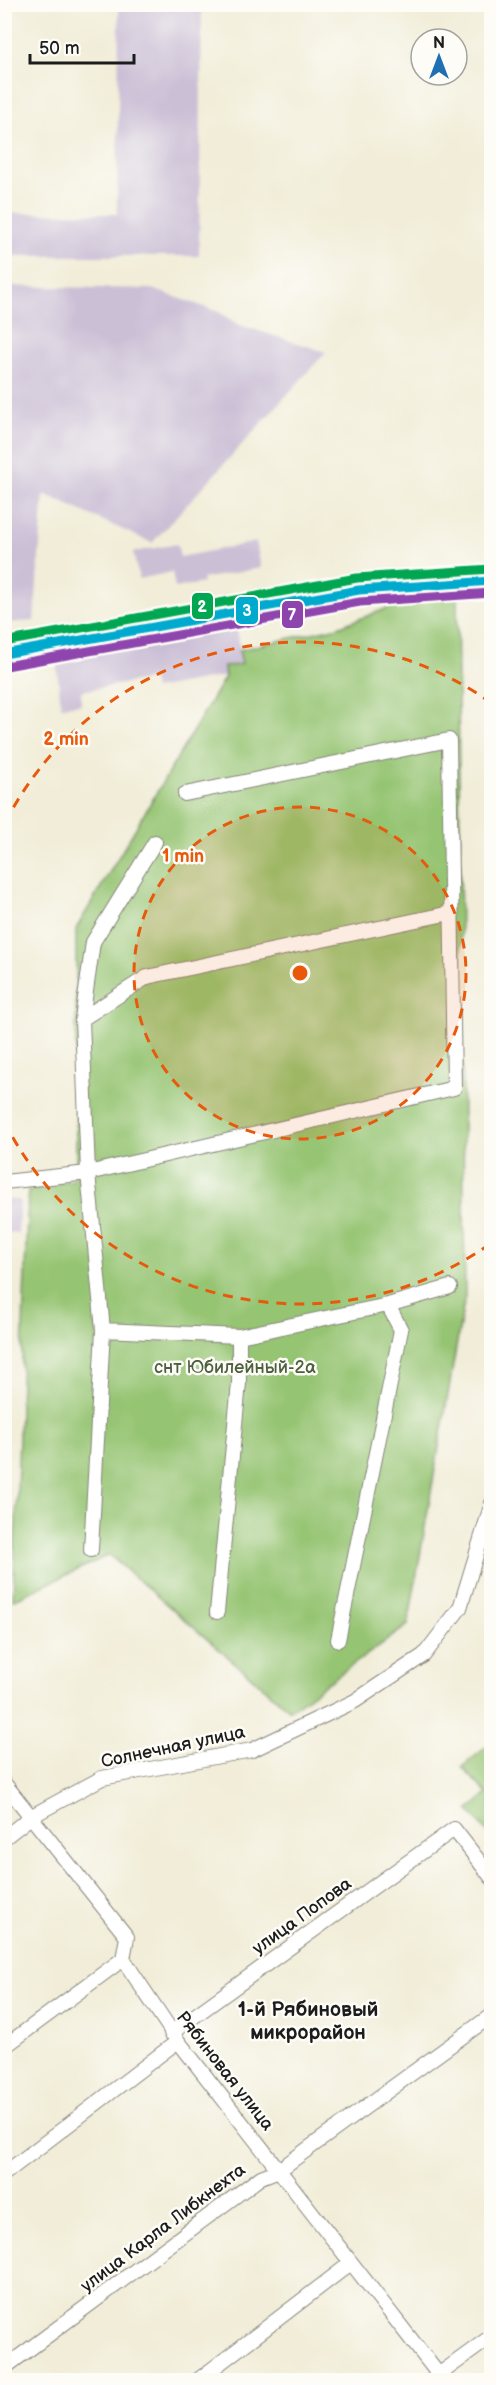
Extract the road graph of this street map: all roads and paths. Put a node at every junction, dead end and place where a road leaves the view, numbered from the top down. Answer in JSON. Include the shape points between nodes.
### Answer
{"nodes":[{"id":1,"x":492,"y":581,"type":"edge"},
{"id":2,"x":4,"y":654,"type":"edge"},
{"id":3,"x":185,"y":794,"type":"dead end"},
{"id":4,"x":155,"y":842,"type":"dead end"},
{"id":5,"x":450,"y":913,"type":"junction"},
{"id":6,"x":82,"y":1020,"type":"junction"},
{"id":7,"x":88,"y":1173,"type":"junction"},
{"id":8,"x":4,"y":1182,"type":"edge"},
{"id":9,"x":450,"y":1287,"type":"dead end"},
{"id":10,"x":388,"y":1305,"type":"junction"},
{"id":11,"x":103,"y":1330,"type":"junction"},
{"id":12,"x":239,"y":1336,"type":"junction"},
{"id":13,"x":492,"y":1503,"type":"edge"},
{"id":14,"x":91,"y":1550,"type":"dead end"},
{"id":15,"x":217,"y":1612,"type":"dead end"},
{"id":16,"x":338,"y":1640,"type":"dead end"},
{"id":17,"x":4,"y":1783,"type":"edge"},
{"id":18,"x":32,"y":1816,"type":"junction"},
{"id":19,"x":4,"y":1838,"type":"edge"},
{"id":20,"x":492,"y":1878,"type":"edge"},
{"id":21,"x":123,"y":1959,"type":"junction"},
{"id":22,"x":492,"y":2015,"type":"edge"},
{"id":23,"x":174,"y":2037,"type":"junction"},
{"id":24,"x":4,"y":2047,"type":"edge"},
{"id":25,"x":279,"y":2170,"type":"junction"},
{"id":26,"x":4,"y":2174,"type":"edge"},
{"id":27,"x":351,"y":2263,"type":"junction"},
{"id":28,"x":492,"y":2336,"type":"edge"},
{"id":29,"x":4,"y":2368,"type":"edge"},
{"id":30,"x":435,"y":2378,"type":"edge"},
{"id":31,"x":198,"y":2380,"type":"edge"}],
"edges":[{"from":1,"to":2,"type":"street","via":[[359,590]]},
{"from":3,"to":5,"type":"street","via":[[448,740]]},
{"from":4,"to":6,"type":"street","via":[[93,942]]},
{"from":5,"to":6,"type":"street","via":[[147,978]]},
{"from":5,"to":7,"type":"street","via":[[454,1088]]},
{"from":6,"to":7,"type":"street"},
{"from":7,"to":8,"type":"street"},
{"from":7,"to":11,"type":"street"},
{"from":9,"to":10,"type":"street"},
{"from":10,"to":12,"type":"street"},
{"from":10,"to":16,"type":"street","via":[[401,1330]]},
{"from":11,"to":12,"type":"street"},
{"from":11,"to":14,"type":"street"},
{"from":12,"to":15,"type":"street","via":[[239,1383]]},
{"from":13,"to":18,"type":"street","name":"Солнечная улица","via":[[460,1608],[424,1655],[355,1701],[252,1750],[102,1778]]},
{"from":17,"to":18,"type":"street"},
{"from":18,"to":19,"type":"street","name":"Солнечная улица"},
{"from":18,"to":21,"type":"street","via":[[127,1937]]},
{"from":20,"to":23,"type":"street","name":"улица Попова","via":[[454,1829]]},
{"from":21,"to":23,"type":"street","name":"Рябиновая улица"},
{"from":21,"to":24,"type":"street"},
{"from":22,"to":25,"type":"street","name":"улица Карла Либкнехта"},
{"from":23,"to":25,"type":"street","name":"Рябиновая улица"},
{"from":23,"to":26,"type":"street","name":"улица Попова"},
{"from":25,"to":27,"type":"street","name":"Рябиновая улица"},
{"from":25,"to":29,"type":"street","name":"улица Карла Либкнехта","via":[[261,2177]]},
{"from":27,"to":30,"type":"street","name":"Рябиновая улица"},
{"from":27,"to":31,"type":"street"},
{"from":28,"to":30,"type":"street"}]}
